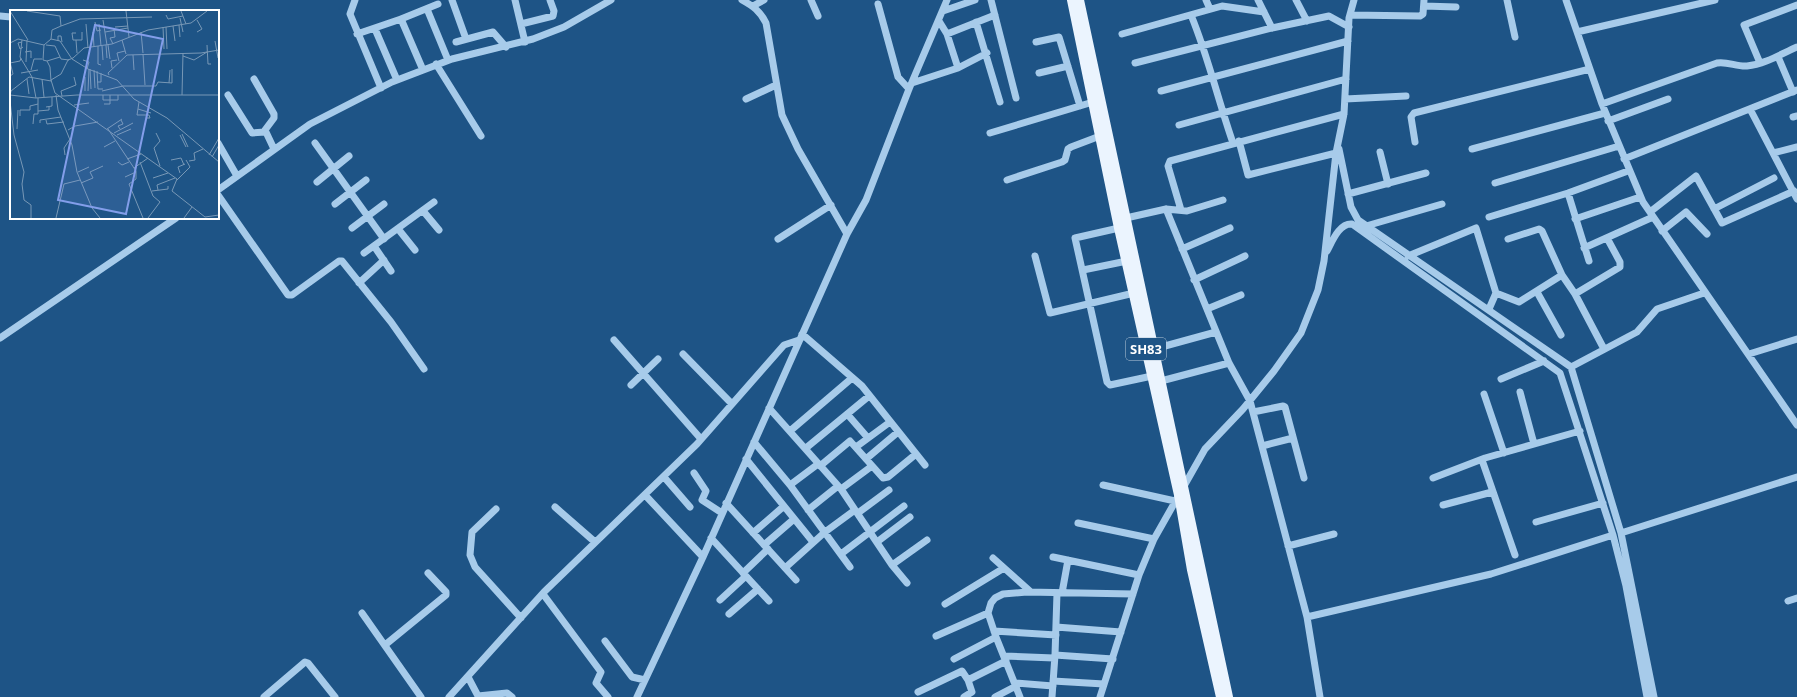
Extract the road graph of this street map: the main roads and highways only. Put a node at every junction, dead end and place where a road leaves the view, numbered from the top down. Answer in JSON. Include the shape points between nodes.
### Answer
{"nodes":[{"id":1,"x":1072,"y":0,"type":"edge"},
{"id":2,"x":1079,"y":0,"type":"edge"},
{"id":3,"x":1156,"y":378,"type":"junction"},
{"id":4,"x":1220,"y":675,"type":"junction"},
{"id":5,"x":1221,"y":697,"type":"edge"},
{"id":6,"x":1228,"y":697,"type":"edge"}],
"edges":[{"from":1,"to":3,"type":"main road","number":"SH83","via":[[1119,228]]},
{"from":2,"to":3,"type":"main road","number":"SH83","via":[[1154,349]]},
{"from":3,"to":4,"type":"main road","number":"SH83"},
{"from":4,"to":5,"type":"main road","number":"SH83"},
{"from":4,"to":6,"type":"main road","number":"SH83"}]}
